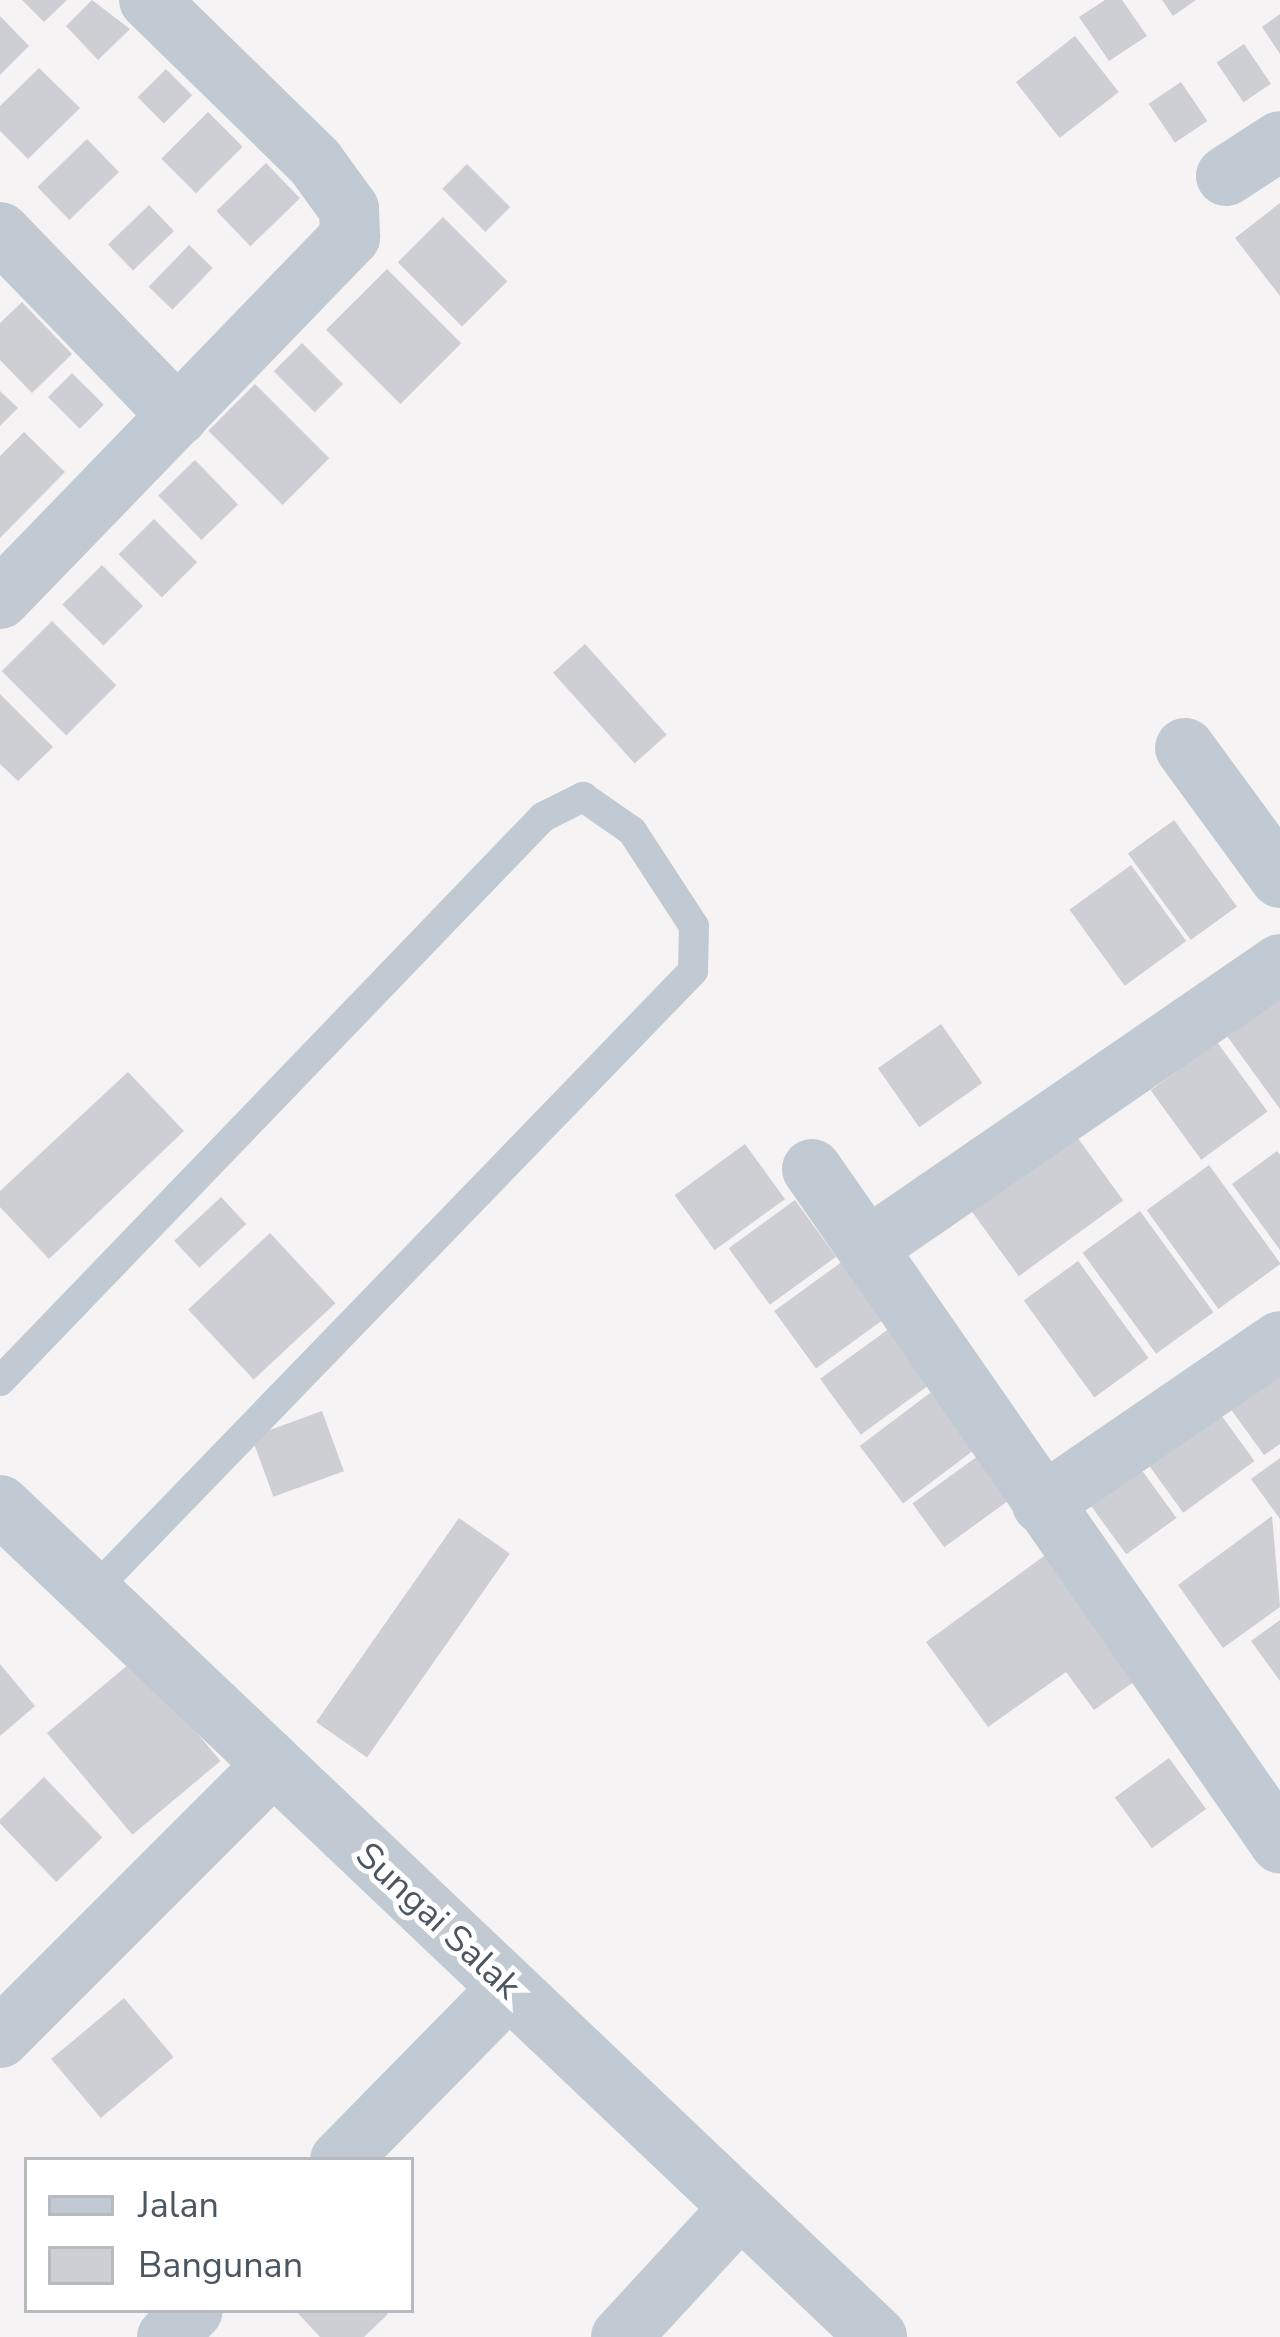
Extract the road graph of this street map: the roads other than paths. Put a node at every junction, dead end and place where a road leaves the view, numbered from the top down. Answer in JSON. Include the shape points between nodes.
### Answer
{"nodes":[{"id":1,"x":148,"y":0,"type":"edge"},
{"id":2,"x":1280,"y":141,"type":"edge"},
{"id":3,"x":1226,"y":176,"type":"dead end"},
{"id":4,"x":0,"y":232,"type":"edge"},
{"id":5,"x":178,"y":416,"type":"junction"},
{"id":6,"x":0,"y":598,"type":"edge"},
{"id":7,"x":1185,"y":748,"type":"dead end"},
{"id":8,"x":1280,"y":878,"type":"edge"},
{"id":9,"x":1280,"y":964,"type":"edge"},
{"id":10,"x":812,"y":1168,"type":"dead end"},
{"id":11,"x":867,"y":1248,"type":"junction"},
{"id":12,"x":1280,"y":1340,"type":"edge"},
{"id":13,"x":0,"y":1382,"type":"edge"},
{"id":14,"x":1042,"y":1504,"type":"junction"},
{"id":15,"x":13,"y":1542,"type":"edge"},
{"id":16,"x":92,"y":1592,"type":"junction"},
{"id":17,"x":273,"y":1765,"type":"junction"},
{"id":18,"x":1280,"y":1843,"type":"edge"},
{"id":19,"x":509,"y":1988,"type":"junction"},
{"id":20,"x":0,"y":2038,"type":"edge"},
{"id":21,"x":343,"y":2157,"type":"edge"},
{"id":22,"x":740,"y":2207,"type":"junction"},
{"id":23,"x":191,"y":2313,"type":"edge"},
{"id":24,"x":167,"y":2337,"type":"edge"},
{"id":25,"x":621,"y":2337,"type":"edge"},
{"id":26,"x":877,"y":2337,"type":"edge"}],
"edges":[{"from":1,"to":5,"type":"street","via":[[315,162],[352,219],[350,238]]},
{"from":2,"to":3,"type":"street"},
{"from":4,"to":5,"type":"street"},
{"from":5,"to":6,"type":"street"},
{"from":7,"to":8,"type":"street"},
{"from":9,"to":11,"type":"street"},
{"from":10,"to":11,"type":"street"},
{"from":11,"to":14,"type":"street"},
{"from":12,"to":14,"type":"street"},
{"from":13,"to":16,"type":"lane","via":[[543,817],[583,797],[632,831],[694,926],[693,971]]},
{"from":14,"to":18,"type":"street"},
{"from":15,"to":16,"type":"street","name":"Sungai Salak"},
{"from":16,"to":17,"type":"street","name":"Sungai Salak"},
{"from":17,"to":19,"type":"street","name":"Sungai Salak"},
{"from":17,"to":20,"type":"street"},
{"from":19,"to":21,"type":"street"},
{"from":19,"to":22,"type":"street","name":"Sungai Salak"},
{"from":22,"to":25,"type":"street"},
{"from":22,"to":26,"type":"street","name":"Sungai Salak"},
{"from":23,"to":24,"type":"street"}]}
